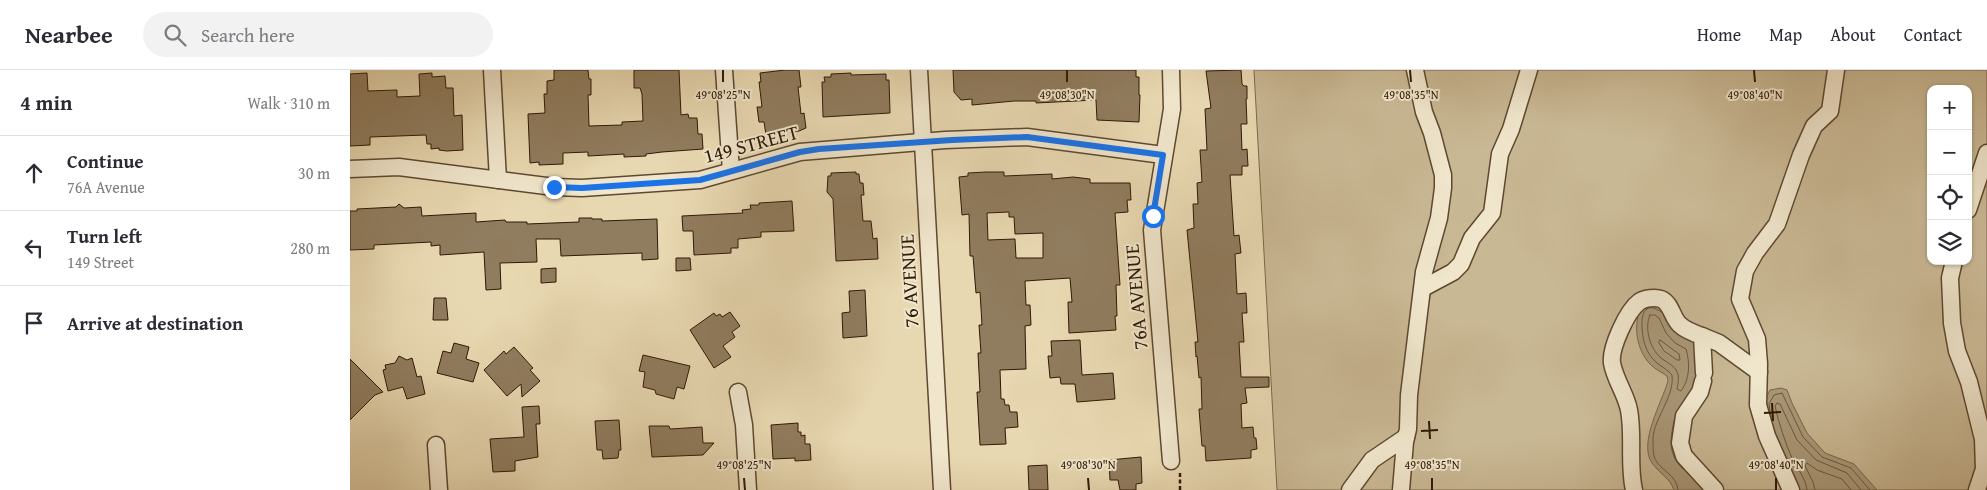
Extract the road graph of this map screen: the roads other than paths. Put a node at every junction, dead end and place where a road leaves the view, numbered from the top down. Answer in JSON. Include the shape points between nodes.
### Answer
{"nodes":[{"id":1,"x":492,"y":70,"type":"edge"},
{"id":2,"x":724,"y":70,"type":"edge"},
{"id":3,"x":919,"y":70,"type":"edge"},
{"id":4,"x":1171,"y":70,"type":"edge"},
{"id":5,"x":1415,"y":70,"type":"edge"},
{"id":6,"x":1529,"y":70,"type":"edge"},
{"id":7,"x":1836,"y":70,"type":"edge"},
{"id":8,"x":923,"y":142,"type":"junction"},
{"id":9,"x":1987,"y":153,"type":"edge"},
{"id":10,"x":1163,"y":155,"type":"junction"},
{"id":11,"x":350,"y":169,"type":"edge"},
{"id":12,"x":731,"y":171,"type":"junction"},
{"id":13,"x":498,"y":180,"type":"junction"},
{"id":14,"x":1972,"y":198,"type":"edge"},
{"id":15,"x":1953,"y":265,"type":"edge"},
{"id":16,"x":1423,"y":288,"type":"junction"},
{"id":17,"x":1702,"y":336,"type":"junction"},
{"id":18,"x":1759,"y":372,"type":"junction"},
{"id":19,"x":738,"y":392,"type":"dead end"},
{"id":20,"x":1406,"y":437,"type":"junction"},
{"id":21,"x":436,"y":445,"type":"dead end"},
{"id":22,"x":1175,"y":465,"type":"road end"},
{"id":23,"x":1985,"y":471,"type":"edge"},
{"id":24,"x":439,"y":490,"type":"edge"},
{"id":25,"x":748,"y":490,"type":"edge"},
{"id":26,"x":942,"y":490,"type":"edge"},
{"id":27,"x":1350,"y":490,"type":"edge"},
{"id":28,"x":1401,"y":490,"type":"edge"},
{"id":29,"x":1634,"y":490,"type":"edge"},
{"id":30,"x":1715,"y":490,"type":"edge"},
{"id":31,"x":1791,"y":490,"type":"edge"},
{"id":32,"x":1977,"y":490,"type":"edge"}],
"edges":[{"from":1,"to":13,"type":"street"},
{"from":2,"to":12,"type":"street"},
{"from":3,"to":8,"type":"street","name":"76 AVENUE"},
{"from":4,"to":10,"type":"street","name":"76A AVENUE","via":[[1172,109]]},
{"from":5,"to":16,"type":"street","via":[[1443,188]]},
{"from":6,"to":16,"type":"street","via":[[1512,129],[1500,154],[1492,213],[1472,238],[1461,264]]},
{"from":7,"to":18,"type":"street","via":[[1830,111],[1814,126],[1777,224],[1745,271],[1740,300],[1757,339]]},
{"from":8,"to":10,"type":"street","name":"149 STREET","via":[[1027,137]]},
{"from":8,"to":12,"type":"street","name":"149 STREET","via":[[800,152]]},
{"from":8,"to":26,"type":"street","name":"76 AVENUE"},
{"from":9,"to":14,"type":"street"},
{"from":10,"to":22,"type":"street","name":"76A AVENUE","via":[[1152,230],[1158,321]]},
{"from":11,"to":13,"type":"street","name":"149 STREET","via":[[399,167]]},
{"from":12,"to":13,"type":"street","name":"149 STREET","via":[[700,180],[582,188]]},
{"from":15,"to":23,"type":"street","via":[[1950,278],[1952,323],[1982,439]]},
{"from":16,"to":20,"type":"street"},
{"from":17,"to":18,"type":"street","via":[[1719,343]]},
{"from":17,"to":29,"type":"street","via":[[1686,330],[1677,322],[1662,299],[1639,301],[1626,319],[1614,347],[1612,362],[1629,409],[1630,475]]},
{"from":17,"to":30,"type":"street","via":[[1700,392],[1684,416],[1680,443],[1684,456]]},
{"from":18,"to":31,"type":"street","via":[[1758,405],[1767,436]]},
{"from":19,"to":25,"type":"street","via":[[744,425]]},
{"from":20,"to":27,"type":"street","via":[[1372,460]]},
{"from":20,"to":28,"type":"street"},
{"from":21,"to":24,"type":"street"},
{"from":23,"to":32,"type":"street"}]}
